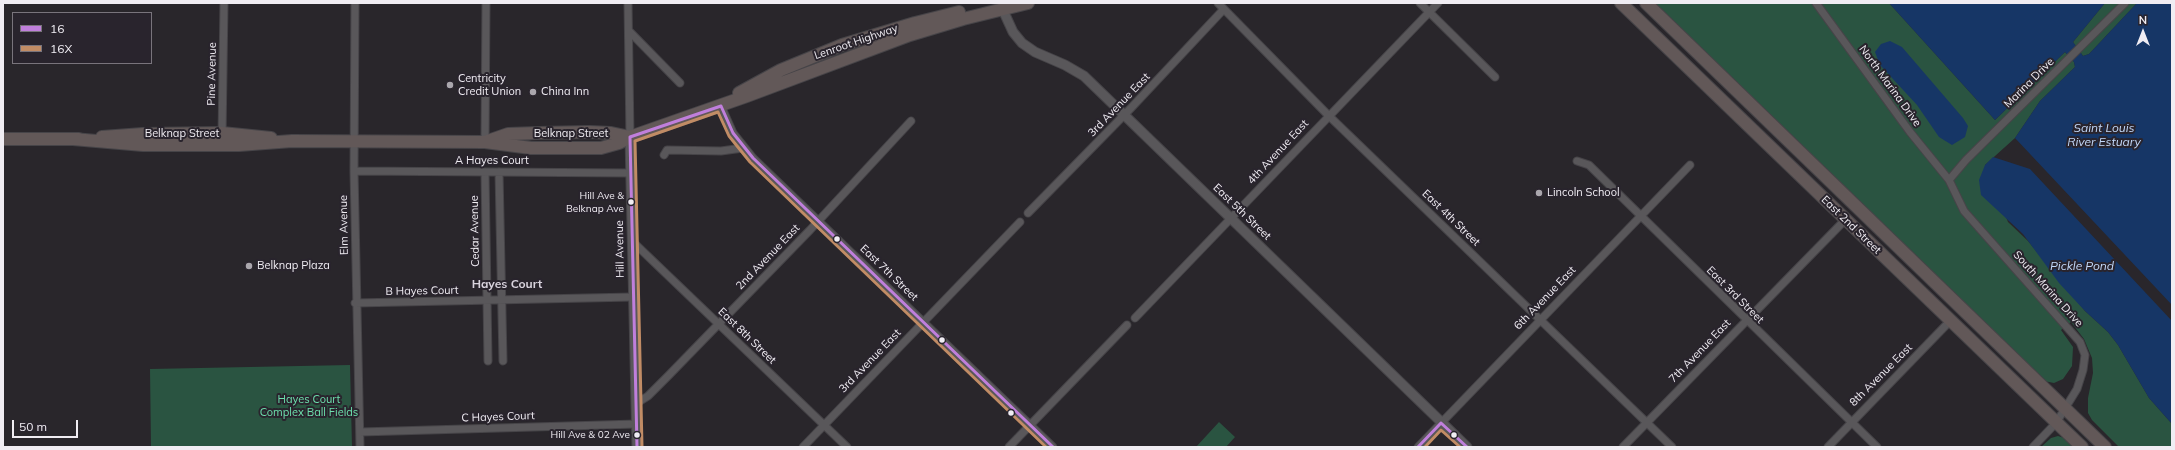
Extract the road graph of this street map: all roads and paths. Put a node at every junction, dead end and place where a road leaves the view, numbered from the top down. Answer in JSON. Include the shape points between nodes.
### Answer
{"nodes":[{"id":1,"x":224,"y":3,"type":"edge"},
{"id":2,"x":355,"y":3,"type":"edge"},
{"id":3,"x":486,"y":3,"type":"edge"},
{"id":4,"x":628,"y":3,"type":"edge"},
{"id":5,"x":1028,"y":3,"type":"edge"},
{"id":6,"x":1218,"y":3,"type":"edge"},
{"id":7,"x":1420,"y":3,"type":"edge"},
{"id":8,"x":1438,"y":3,"type":"edge"},
{"id":9,"x":1621,"y":3,"type":"edge"},
{"id":10,"x":1646,"y":3,"type":"edge"},
{"id":11,"x":1816,"y":3,"type":"edge"},
{"id":12,"x":2125,"y":3,"type":"edge"},
{"id":13,"x":1001,"y":6,"type":"edge"},
{"id":14,"x":1223,"y":10,"type":"junction"},
{"id":15,"x":1429,"y":12,"type":"junction"},
{"id":16,"x":629,"y":30,"type":"junction"},
{"id":17,"x":1495,"y":76,"type":"dead end"},
{"id":18,"x":680,"y":83,"type":"dead end"},
{"id":19,"x":721,"y":106,"type":"junction"},
{"id":20,"x":1124,"y":115,"type":"junction"},
{"id":21,"x":1328,"y":116,"type":"junction"},
{"id":22,"x":911,"y":121,"type":"dead end"},
{"id":23,"x":630,"y":137,"type":"junction"},
{"id":24,"x":3,"y":139,"type":"edge"},
{"id":25,"x":222,"y":139,"type":"junction"},
{"id":26,"x":354,"y":142,"type":"junction"},
{"id":27,"x":485,"y":142,"type":"junction"},
{"id":28,"x":743,"y":148,"type":"junction"},
{"id":29,"x":664,"y":155,"type":"dead end"},
{"id":30,"x":1577,"y":161,"type":"dead end"},
{"id":31,"x":1690,"y":165,"type":"dead end"},
{"id":32,"x":354,"y":171,"type":"junction"},
{"id":33,"x":485,"y":172,"type":"junction"},
{"id":34,"x":499,"y":172,"type":"junction"},
{"id":35,"x":631,"y":174,"type":"junction"},
{"id":36,"x":1950,"y":180,"type":"junction"},
{"id":37,"x":1028,"y":213,"type":"dead end"},
{"id":38,"x":1640,"y":216,"type":"junction"},
{"id":39,"x":1231,"y":218,"type":"junction"},
{"id":40,"x":819,"y":220,"type":"junction"},
{"id":41,"x":1845,"y":220,"type":"junction"},
{"id":42,"x":1020,"y":222,"type":"dead end"},
{"id":43,"x":632,"y":241,"type":"junction"},
{"id":44,"x":633,"y":297,"type":"junction"},
{"id":45,"x":487,"y":300,"type":"junction"},
{"id":46,"x":501,"y":300,"type":"junction"},
{"id":47,"x":355,"y":303,"type":"junction"},
{"id":48,"x":1135,"y":318,"type":"dead end"},
{"id":49,"x":1540,"y":319,"type":"junction"},
{"id":50,"x":1745,"y":320,"type":"junction"},
{"id":51,"x":1952,"y":320,"type":"junction"},
{"id":52,"x":924,"y":322,"type":"junction"},
{"id":53,"x":719,"y":324,"type":"junction"},
{"id":54,"x":1127,"y":324,"type":"dead end"},
{"id":55,"x":488,"y":361,"type":"dead end"},
{"id":56,"x":503,"y":361,"type":"dead end"},
{"id":57,"x":637,"y":403,"type":"junction"},
{"id":58,"x":2066,"y":408,"type":"junction"},
{"id":59,"x":1647,"y":422,"type":"junction"},
{"id":60,"x":1850,"y":422,"type":"junction"},
{"id":61,"x":2056,"y":422,"type":"junction"},
{"id":62,"x":1441,"y":423,"type":"junction"},
{"id":63,"x":637,"y":424,"type":"junction"},
{"id":64,"x":824,"y":425,"type":"junction"},
{"id":65,"x":1030,"y":425,"type":"junction"},
{"id":66,"x":360,"y":432,"type":"junction"},
{"id":67,"x":637,"y":446,"type":"edge"},
{"id":68,"x":360,"y":447,"type":"edge"},
{"id":69,"x":803,"y":447,"type":"edge"},
{"id":70,"x":846,"y":447,"type":"edge"},
{"id":71,"x":1009,"y":447,"type":"edge"},
{"id":72,"x":1053,"y":447,"type":"edge"},
{"id":73,"x":1418,"y":447,"type":"edge"},
{"id":74,"x":1466,"y":447,"type":"edge"},
{"id":75,"x":1623,"y":447,"type":"edge"},
{"id":76,"x":1672,"y":447,"type":"edge"},
{"id":77,"x":1828,"y":447,"type":"edge"},
{"id":78,"x":1877,"y":447,"type":"edge"},
{"id":79,"x":2033,"y":447,"type":"edge"},
{"id":80,"x":2082,"y":447,"type":"edge"},
{"id":81,"x":2105,"y":447,"type":"edge"}],
"edges":[{"from":1,"to":25,"type":"street","name":"Pine Avenue"},
{"from":2,"to":26,"type":"street","name":"Elm Avenue"},
{"from":3,"to":27,"type":"street"},
{"from":4,"to":16,"type":"street","name":"Hill Avenue"},
{"from":5,"to":13,"type":"highway","name":"Lenroot Highway"},
{"from":6,"to":14,"type":"street","name":"East 4th Street"},
{"from":7,"to":15,"type":"street"},
{"from":8,"to":15,"type":"street","name":"4th Avenue East"},
{"from":9,"to":41,"type":"highway","name":"East 2nd Street"},
{"from":10,"to":58,"type":"highway","name":"East 2nd Street"},
{"from":11,"to":36,"type":"street","name":"North Marina Drive","via":[[1910,132]]},
{"from":12,"to":36,"type":"street","name":"Marina Drive","via":[[1966,160]]},
{"from":13,"to":19,"type":"highway","name":"Lenroot Highway","via":[[950,14],[842,45],[781,70],[736,94]]},
{"from":13,"to":20,"type":"street","name":"East 5th Street","via":[[1013,32],[1022,43],[1084,76]]},
{"from":14,"to":20,"type":"street","name":"3rd Avenue East"},
{"from":14,"to":21,"type":"street","name":"East 4th Street"},
{"from":15,"to":17,"type":"street"},
{"from":15,"to":21,"type":"street","name":"4th Avenue East"},
{"from":16,"to":18,"type":"street"},
{"from":16,"to":23,"type":"street","name":"Hill Avenue"},
{"from":19,"to":23,"type":"highway","name":"Lenroot Highway"},
{"from":19,"to":28,"type":"street","name":"East 7th Street"},
{"from":20,"to":37,"type":"street","name":"3rd Avenue East"},
{"from":20,"to":39,"type":"street","name":"East 5th Street"},
{"from":21,"to":39,"type":"street","name":"4th Avenue East"},
{"from":21,"to":49,"type":"street","name":"East 4th Street"},
{"from":22,"to":40,"type":"street","name":"2nd Avenue East"},
{"from":23,"to":27,"type":"highway","name":"Belknap Street","via":[[596,132],[508,134]]},
{"from":23,"to":27,"type":"highway","name":"Belknap Street","via":[[612,146],[593,149],[531,148]]},
{"from":23,"to":35,"type":"street","name":"Hill Avenue"},
{"from":24,"to":25,"type":"highway","name":"Belknap Street","via":[[73,139],[118,144]]},
{"from":25,"to":26,"type":"highway","name":"Belknap Street"},
{"from":26,"to":27,"type":"highway","name":"Belknap Street"},
{"from":26,"to":32,"type":"street","name":"Elm Avenue"},
{"from":28,"to":29,"type":"street","via":[[721,151],[669,150]]},
{"from":28,"to":40,"type":"street","name":"East 7th Street"},
{"from":30,"to":38,"type":"street","name":"East 3rd Street","via":[[1589,165]]},
{"from":31,"to":38,"type":"street","name":"6th Avenue East"},
{"from":32,"to":33,"type":"street","name":"A Hayes Court"},
{"from":32,"to":47,"type":"street","name":"Elm Avenue"},
{"from":33,"to":34,"type":"street","name":"A Hayes Court"},
{"from":33,"to":45,"type":"street","name":"Cedar Avenue"},
{"from":34,"to":35,"type":"street","name":"A Hayes Court"},
{"from":34,"to":46,"type":"street"},
{"from":35,"to":43,"type":"street","name":"Hill Avenue"},
{"from":36,"to":58,"type":"street","name":"South Marina Drive","via":[[1964,211],[2080,342],[2085,355],[2083,370],[2077,389]]},
{"from":38,"to":49,"type":"street","name":"6th Avenue East"},
{"from":38,"to":50,"type":"street","name":"East 3rd Street"},
{"from":39,"to":48,"type":"street","name":"4th Avenue East"},
{"from":39,"to":62,"type":"street","name":"East 5th Street"},
{"from":40,"to":52,"type":"street","name":"East 7th Street"},
{"from":40,"to":53,"type":"street","name":"2nd Avenue East"},
{"from":41,"to":50,"type":"street","name":"7th Avenue East"},
{"from":41,"to":51,"type":"highway","name":"East 2nd Street"},
{"from":42,"to":52,"type":"street","name":"3rd Avenue East"},
{"from":43,"to":44,"type":"street","name":"Hill Avenue"},
{"from":43,"to":53,"type":"street","name":"East 8th Street"},
{"from":44,"to":46,"type":"street","name":"B Hayes Court"},
{"from":44,"to":57,"type":"street","name":"Hill Avenue"},
{"from":45,"to":46,"type":"street","name":"B Hayes Court"},
{"from":45,"to":47,"type":"street","name":"B Hayes Court"},
{"from":45,"to":55,"type":"street","name":"Cedar Avenue"},
{"from":46,"to":56,"type":"street"},
{"from":47,"to":66,"type":"street","name":"Elm Avenue"},
{"from":49,"to":59,"type":"street","name":"East 4th Street"},
{"from":49,"to":62,"type":"street","name":"6th Avenue East"},
{"from":50,"to":59,"type":"street","name":"7th Avenue East"},
{"from":50,"to":60,"type":"street","name":"East 3rd Street"},
{"from":51,"to":60,"type":"street","name":"8th Avenue East"},
{"from":51,"to":61,"type":"highway","name":"East 2nd Street"},
{"from":52,"to":64,"type":"street","name":"3rd Avenue East"},
{"from":52,"to":65,"type":"street","name":"East 7th Street"},
{"from":53,"to":57,"type":"street","name":"2nd Avenue East","via":[[648,396]]},
{"from":53,"to":64,"type":"street","name":"East 8th Street"},
{"from":54,"to":65,"type":"street"},
{"from":57,"to":63,"type":"street","name":"Hill Avenue"},
{"from":58,"to":61,"type":"street","name":"South Marina Drive"},
{"from":58,"to":81,"type":"highway","name":"East 2nd Street"},
{"from":59,"to":75,"type":"street","name":"7th Avenue East"},
{"from":59,"to":76,"type":"street","name":"East 4th Street"},
{"from":60,"to":77,"type":"street","name":"8th Avenue East"},
{"from":60,"to":78,"type":"street","name":"East 3rd Street"},
{"from":61,"to":79,"type":"street","name":"South Marina Drive"},
{"from":61,"to":80,"type":"highway","name":"East 2nd Street"},
{"from":62,"to":73,"type":"street","name":"6th Avenue East"},
{"from":62,"to":74,"type":"street","name":"East 5th Street"},
{"from":63,"to":66,"type":"street","name":"C Hayes Court"},
{"from":63,"to":67,"type":"street","name":"Hill Avenue"},
{"from":64,"to":69,"type":"street","name":"3rd Avenue East"},
{"from":64,"to":70,"type":"street","name":"East 8th Street"},
{"from":65,"to":71,"type":"street"},
{"from":65,"to":72,"type":"street","name":"East 7th Street"},
{"from":66,"to":68,"type":"street","name":"Elm Avenue"}]}
